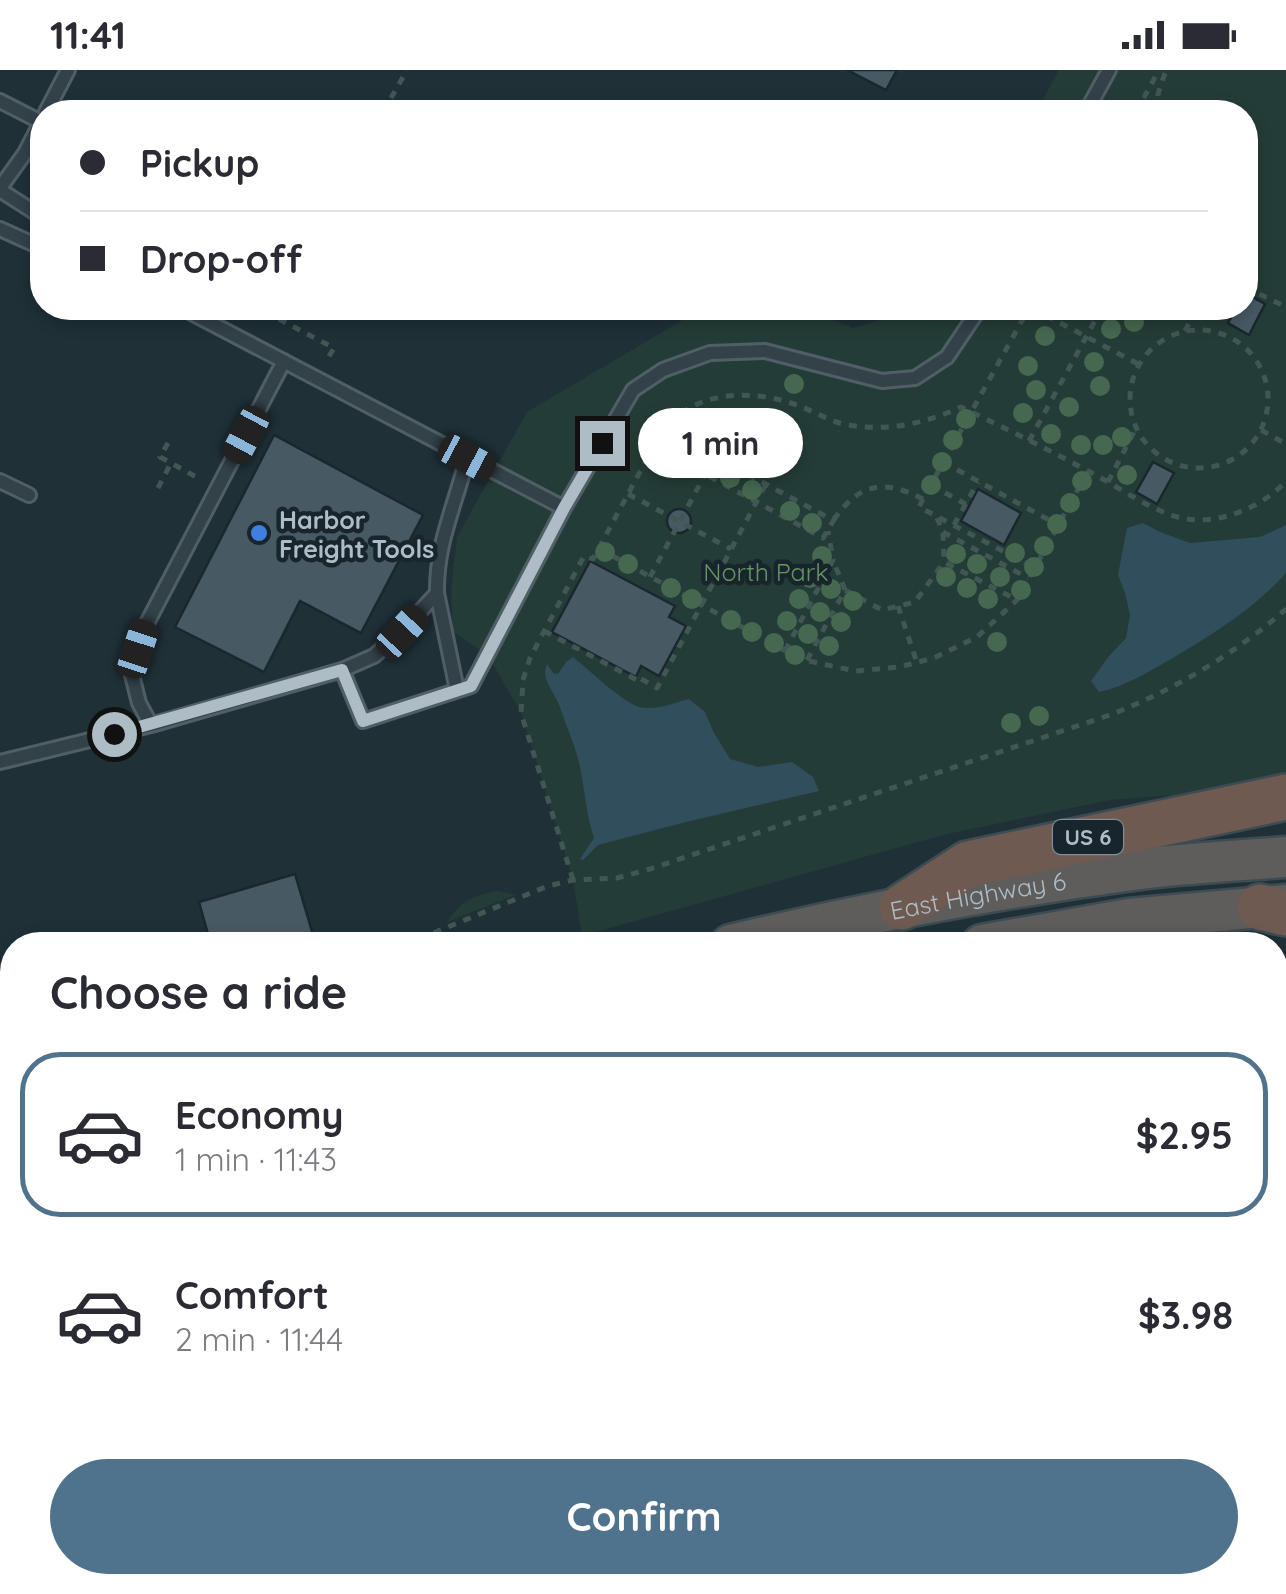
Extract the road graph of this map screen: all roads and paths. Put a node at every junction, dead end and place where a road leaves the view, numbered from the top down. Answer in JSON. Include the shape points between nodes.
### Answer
{"nodes":[{"id":1,"x":68,"y":70,"type":"edge"},
{"id":2,"x":406,"y":70,"type":"edge"},
{"id":3,"x":1109,"y":70,"type":"edge"},
{"id":4,"x":1163,"y":70,"type":"edge"},
{"id":5,"x":52,"y":100,"type":"edge"},
{"id":6,"x":390,"y":100,"type":"edge"},
{"id":7,"x":1093,"y":100,"type":"edge"},
{"id":8,"x":1144,"y":100,"type":"edge"},
{"id":9,"x":1158,"y":100,"type":"edge"},
{"id":10,"x":0,"y":101,"type":"edge"},
{"id":11,"x":30,"y":115,"type":"edge"},
{"id":12,"x":30,"y":144,"type":"edge"},
{"id":13,"x":0,"y":189,"type":"edge"},
{"id":14,"x":30,"y":209,"type":"edge"},
{"id":15,"x":0,"y":229,"type":"edge"},
{"id":16,"x":30,"y":243,"type":"edge"},
{"id":17,"x":1258,"y":293,"type":"edge"},
{"id":18,"x":1286,"y":307,"type":"edge"},
{"id":19,"x":205,"y":320,"type":"edge"},
{"id":20,"x":281,"y":320,"type":"edge"},
{"id":21,"x":972,"y":320,"type":"edge"},
{"id":22,"x":1024,"y":320,"type":"edge"},
{"id":23,"x":1055,"y":320,"type":"edge"},
{"id":24,"x":1095,"y":320,"type":"edge"},
{"id":25,"x":1191,"y":320,"type":"edge"},
{"id":26,"x":1185,"y":331,"type":"junction"},
{"id":27,"x":1086,"y":336,"type":"junction"},
{"id":28,"x":328,"y":358,"type":"dead end"},
{"id":29,"x":284,"y":361,"type":"junction"},
{"id":30,"x":1140,"y":365,"type":"junction"},
{"id":31,"x":971,"y":412,"type":"junction"},
{"id":32,"x":1136,"y":428,"type":"junction"},
{"id":33,"x":663,"y":429,"type":"junction"},
{"id":34,"x":1261,"y":430,"type":"junction"},
{"id":35,"x":1029,"y":441,"type":"junction"},
{"id":36,"x":168,"y":443,"type":"dead end"},
{"id":37,"x":1286,"y":444,"type":"edge"},
{"id":38,"x":654,"y":446,"type":"junction"},
{"id":39,"x":714,"y":456,"type":"junction"},
{"id":40,"x":467,"y":458,"type":"junction"},
{"id":41,"x":943,"y":462,"type":"junction"},
{"id":42,"x":171,"y":463,"type":"junction"},
{"id":43,"x":1088,"y":471,"type":"junction"},
{"id":44,"x":705,"y":474,"type":"junction"},
{"id":45,"x":0,"y":481,"type":"edge"},
{"id":46,"x":978,"y":482,"type":"junction"},
{"id":47,"x":1108,"y":482,"type":"junction"},
{"id":48,"x":1286,"y":482,"type":"edge"},
{"id":49,"x":766,"y":484,"type":"junction"},
{"id":50,"x":931,"y":485,"type":"junction"},
{"id":51,"x":158,"y":488,"type":"dead end"},
{"id":52,"x":218,"y":488,"type":"junction"},
{"id":53,"x":628,"y":494,"type":"junction"},
{"id":54,"x":28,"y":496,"type":"dead end"},
{"id":55,"x":922,"y":499,"type":"junction"},
{"id":56,"x":757,"y":502,"type":"junction"},
{"id":57,"x":967,"y":505,"type":"junction"},
{"id":58,"x":564,"y":508,"type":"junction"},
{"id":59,"x":936,"y":516,"type":"junction"},
{"id":60,"x":835,"y":518,"type":"junction"},
{"id":61,"x":680,"y":521,"type":"junction"},
{"id":62,"x":954,"y":525,"type":"junction"},
{"id":63,"x":1058,"y":525,"type":"junction"},
{"id":64,"x":828,"y":530,"type":"junction"},
{"id":65,"x":942,"y":532,"type":"junction"},
{"id":66,"x":598,"y":548,"type":"junction"},
{"id":67,"x":731,"y":549,"type":"junction"},
{"id":68,"x":833,"y":560,"type":"junction"},
{"id":69,"x":944,"y":562,"type":"junction"},
{"id":70,"x":1035,"y":568,"type":"junction"},
{"id":71,"x":650,"y":576,"type":"junction"},
{"id":72,"x":1029,"y":578,"type":"junction"},
{"id":73,"x":844,"y":590,"type":"junction"},
{"id":74,"x":438,"y":594,"type":"junction"},
{"id":75,"x":1017,"y":600,"type":"junction"},
{"id":76,"x":700,"y":604,"type":"junction"},
{"id":77,"x":898,"y":606,"type":"junction"},
{"id":78,"x":1286,"y":608,"type":"edge"},
{"id":79,"x":544,"y":630,"type":"junction"},
{"id":80,"x":785,"y":651,"type":"junction"},
{"id":81,"x":807,"y":660,"type":"junction"},
{"id":82,"x":916,"y":663,"type":"junction"},
{"id":83,"x":342,"y":670,"type":"junction"},
{"id":84,"x":456,"y":690,"type":"junction"},
{"id":85,"x":151,"y":726,"type":"junction"},
{"id":86,"x":0,"y":762,"type":"edge"},
{"id":87,"x":1286,"y":797,"type":"edge"},
{"id":88,"x":1286,"y":857,"type":"edge"},
{"id":89,"x":573,"y":880,"type":"junction"},
{"id":90,"x":902,"y":907,"type":"junction"},
{"id":91,"x":1278,"y":909,"type":"edge"},
{"id":92,"x":436,"y":932,"type":"edge"},
{"id":93,"x":785,"y":932,"type":"edge"},
{"id":94,"x":1056,"y":932,"type":"edge"}],
"edges":[{"from":1,"to":5,"type":"lane"},
{"from":2,"to":6,"type":"path"},
{"from":3,"to":7,"type":"lane"},
{"from":4,"to":8,"type":"path"},
{"from":4,"to":9,"type":"path"},
{"from":10,"to":11,"type":"lane"},
{"from":12,"to":13,"type":"lane"},
{"from":13,"to":14,"type":"lane"},
{"from":15,"to":16,"type":"lane"},
{"from":17,"to":18,"type":"path"},
{"from":19,"to":29,"type":"lane"},
{"from":20,"to":28,"type":"path","via":[[334,348]]},
{"from":21,"to":58,"type":"lane","via":[[947,357],[915,378],[882,382],[765,351],[710,353],[663,370],[634,390]]},
{"from":22,"to":31,"type":"path"},
{"from":23,"to":27,"type":"path"},
{"from":24,"to":27,"type":"path"},
{"from":25,"to":26,"type":"path"},
{"from":26,"to":30,"type":"path","via":[[1156,345]]},
{"from":26,"to":34,"type":"path","via":[[1223,333],[1259,362],[1268,408]]},
{"from":27,"to":30,"type":"path"},
{"from":27,"to":35,"type":"path"},
{"from":29,"to":40,"type":"lane"},
{"from":29,"to":52,"type":"lane"},
{"from":30,"to":32,"type":"path","via":[[1131,390]]},
{"from":31,"to":33,"type":"path","via":[[962,407],[933,420],[873,428],[739,394],[694,404]]},
{"from":31,"to":35,"type":"path"},
{"from":31,"to":41,"type":"path"},
{"from":32,"to":34,"type":"path","via":[[1160,456],[1205,468],[1248,449]]},
{"from":32,"to":47,"type":"path"},
{"from":33,"to":38,"type":"path"},
{"from":33,"to":39,"type":"path"},
{"from":34,"to":37,"type":"path"},
{"from":35,"to":43,"type":"path"},
{"from":36,"to":42,"type":"path","via":[[160,457]]},
{"from":38,"to":44,"type":"path"},
{"from":38,"to":53,"type":"path"},
{"from":39,"to":44,"type":"path"},
{"from":39,"to":49,"type":"path"},
{"from":40,"to":58,"type":"lane"},
{"from":40,"to":74,"type":"lane","via":[[444,531]]},
{"from":41,"to":46,"type":"path"},
{"from":41,"to":50,"type":"path"},
{"from":42,"to":51,"type":"path"},
{"from":42,"to":52,"type":"path"},
{"from":43,"to":47,"type":"path"},
{"from":43,"to":63,"type":"path"},
{"from":44,"to":56,"type":"path"},
{"from":44,"to":61,"type":"path"},
{"from":45,"to":54,"type":"lane"},
{"from":46,"to":57,"type":"path"},
{"from":46,"to":63,"type":"path"},
{"from":47,"to":48,"type":"path","via":[[1183,518],[1215,519],[1249,508]]},
{"from":49,"to":56,"type":"path"},
{"from":49,"to":60,"type":"path"},
{"from":50,"to":55,"type":"path"},
{"from":50,"to":57,"type":"path"},
{"from":52,"to":85,"type":"lane","via":[[145,627],[130,671]]},
{"from":53,"to":61,"type":"path"},
{"from":53,"to":66,"type":"path"},
{"from":55,"to":59,"type":"path","via":[[919,506]]},
{"from":55,"to":60,"type":"path","via":[[879,487],[849,500]]},
{"from":56,"to":64,"type":"path","via":[[823,538]]},
{"from":56,"to":67,"type":"path"},
{"from":57,"to":62,"type":"path"},
{"from":58,"to":84,"type":"lane","via":[[471,686]]},
{"from":59,"to":62,"type":"path"},
{"from":59,"to":65,"type":"path"},
{"from":60,"to":64,"type":"path"},
{"from":61,"to":67,"type":"path"},
{"from":61,"to":71,"type":"path"},
{"from":62,"to":70,"type":"path"},
{"from":63,"to":70,"type":"path"},
{"from":64,"to":68,"type":"path"},
{"from":65,"to":69,"type":"path"},
{"from":65,"to":72,"type":"path"},
{"from":66,"to":71,"type":"path"},
{"from":66,"to":79,"type":"path","via":[[592,559],[584,556]]},
{"from":67,"to":76,"type":"path"},
{"from":68,"to":73,"type":"path"},
{"from":68,"to":80,"type":"path"},
{"from":69,"to":75,"type":"path"},
{"from":69,"to":77,"type":"path","via":[[915,602]]},
{"from":70,"to":72,"type":"path"},
{"from":71,"to":76,"type":"path"},
{"from":72,"to":75,"type":"path"},
{"from":73,"to":77,"type":"path","via":[[882,610]]},
{"from":73,"to":81,"type":"path"},
{"from":74,"to":83,"type":"lane","via":[[374,656]]},
{"from":74,"to":84,"type":"lane"},
{"from":75,"to":82,"type":"path","via":[[977,637]]},
{"from":76,"to":79,"type":"path","via":[[657,688]]},
{"from":76,"to":80,"type":"path"},
{"from":77,"to":82,"type":"path"},
{"from":78,"to":89,"type":"path","via":[[1204,668],[1110,715],[650,869]]},
{"from":79,"to":89,"type":"path","via":[[523,680],[521,712]]},
{"from":80,"to":81,"type":"path"},
{"from":81,"to":82,"type":"path","via":[[854,670]]},
{"from":83,"to":84,"type":"lane","via":[[363,721]]},
{"from":83,"to":85,"type":"lane"},
{"from":85,"to":86,"type":"lane"},
{"from":87,"to":90,"type":"highway","number":"US 6","via":[[968,864]]},
{"from":88,"to":90,"type":"highway","name":"East Highway 6","via":[[1135,870]]},
{"from":89,"to":92,"type":"path"},
{"from":90,"to":93,"type":"highway","name":"East Highway 6","number":"US 6"},
{"from":91,"to":94,"type":"highway","name":"East Highway 6","via":[[1129,919]]}]}
